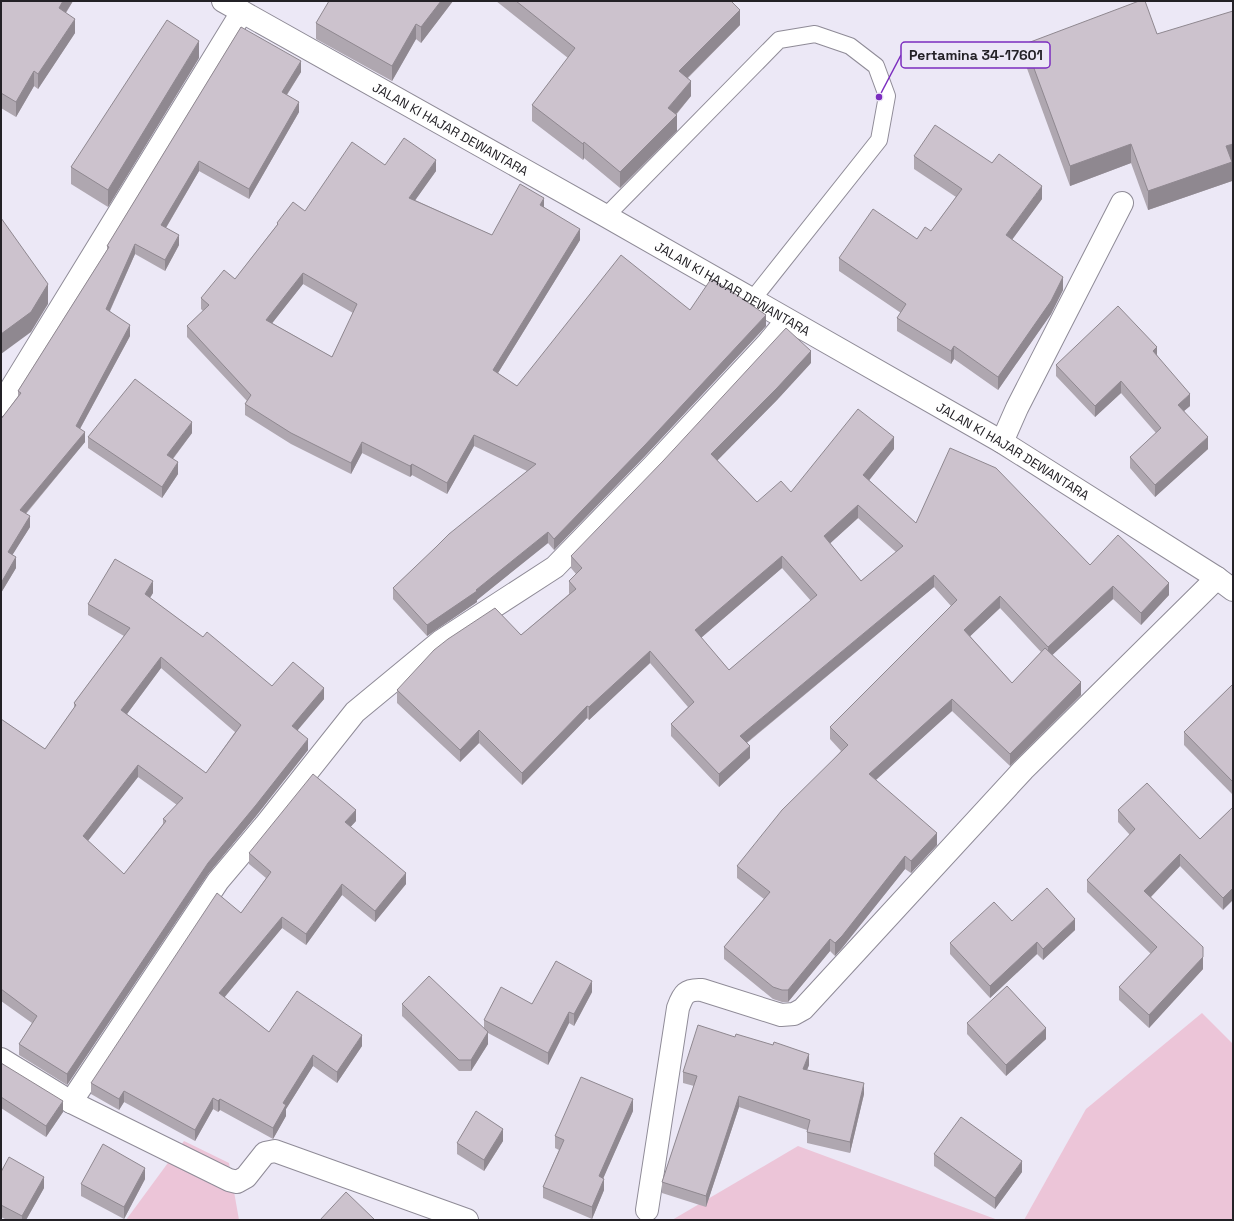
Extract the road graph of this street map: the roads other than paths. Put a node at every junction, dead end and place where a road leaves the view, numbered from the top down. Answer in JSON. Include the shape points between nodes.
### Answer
{"nodes":[{"id":1,"x":223,"y":1,"type":"edge"},
{"id":2,"x":242,"y":12,"type":"junction"},
{"id":3,"x":1122,"y":203,"type":"dead end"},
{"id":4,"x":606,"y":216,"type":"junction"},
{"id":5,"x":752,"y":300,"type":"junction"},
{"id":6,"x":787,"y":320,"type":"junction"},
{"id":7,"x":1,"y":405,"type":"edge"},
{"id":8,"x":1002,"y":442,"type":"junction"},
{"id":9,"x":1225,"y":584,"type":"edge"},
{"id":10,"x":1,"y":1059,"type":"edge"},
{"id":11,"x":71,"y":1102,"type":"junction"},
{"id":12,"x":647,"y":1210,"type":"dead end"},
{"id":13,"x":467,"y":1220,"type":"edge"}],
"edges":[{"from":1,"to":2,"type":"street","name":"JALAN KI HAJAR DEWANTARA"},
{"from":2,"to":4,"type":"street","name":"JALAN KI HAJAR DEWANTARA"},
{"from":2,"to":7,"type":"street"},
{"from":3,"to":8,"type":"street"},
{"from":4,"to":5,"type":"street","name":"JALAN KI HAJAR DEWANTARA"},
{"from":4,"to":5,"type":"lane","via":[[779,40],[815,34],[850,46],[876,66],[888,96],[878,140]]},
{"from":5,"to":6,"type":"street","name":"JALAN KI HAJAR DEWANTARA"},
{"from":6,"to":8,"type":"street","name":"JALAN KI HAJAR DEWANTARA"},
{"from":6,"to":11,"type":"street","via":[[556,567],[441,641],[356,712],[218,881]]},
{"from":8,"to":9,"type":"street","name":"JALAN KI HAJAR DEWANTARA"},
{"from":9,"to":12,"type":"street","via":[[1023,770],[803,1009],[794,1014],[781,1015],[702,990],[692,989],[682,996],[678,1008]]},
{"from":10,"to":11,"type":"street"},
{"from":11,"to":13,"type":"street","via":[[228,1180],[237,1182],[246,1177],[265,1153],[275,1151]]}]}
